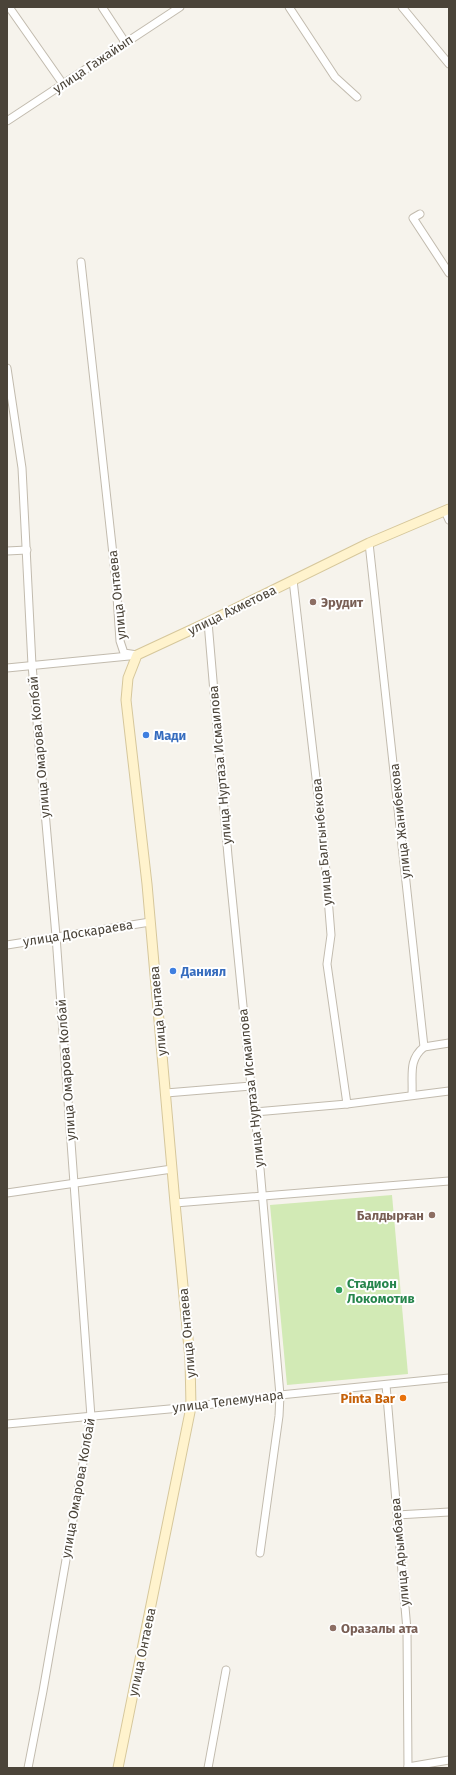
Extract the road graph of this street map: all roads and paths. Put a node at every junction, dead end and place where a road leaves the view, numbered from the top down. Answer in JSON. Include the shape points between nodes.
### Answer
{"nodes":[{"id":1,"x":9,"y":7,"type":"edge"},
{"id":2,"x":102,"y":7,"type":"edge"},
{"id":3,"x":180,"y":7,"type":"edge"},
{"id":4,"x":289,"y":7,"type":"edge"},
{"id":5,"x":402,"y":7,"type":"edge"},
{"id":6,"x":125,"y":42,"type":"junction"},
{"id":7,"x":449,"y":64,"type":"edge"},
{"id":8,"x":63,"y":84,"type":"junction"},
{"id":9,"x":357,"y":97,"type":"dead end"},
{"id":10,"x":7,"y":121,"type":"edge"},
{"id":11,"x":420,"y":214,"type":"dead end"},
{"id":12,"x":81,"y":262,"type":"dead end"},
{"id":13,"x":449,"y":272,"type":"edge"},
{"id":14,"x":7,"y":368,"type":"edge"},
{"id":15,"x":447,"y":510,"type":"edge"},
{"id":16,"x":449,"y":520,"type":"edge"},
{"id":17,"x":369,"y":543,"type":"junction"},
{"id":18,"x":27,"y":550,"type":"junction"},
{"id":19,"x":7,"y":551,"type":"edge"},
{"id":20,"x":294,"y":580,"type":"junction"},
{"id":21,"x":208,"y":622,"type":"junction"},
{"id":22,"x":137,"y":655,"type":"junction"},
{"id":23,"x":32,"y":665,"type":"junction"},
{"id":24,"x":7,"y":668,"type":"edge"},
{"id":25,"x":150,"y":922,"type":"junction"},
{"id":26,"x":56,"y":936,"type":"junction"},
{"id":27,"x":7,"y":945,"type":"edge"},
{"id":28,"x":449,"y":1043,"type":"edge"},
{"id":29,"x":424,"y":1047,"type":"junction"},
{"id":30,"x":251,"y":1086,"type":"junction"},
{"id":31,"x":449,"y":1091,"type":"edge"},
{"id":32,"x":166,"y":1094,"type":"junction"},
{"id":33,"x":412,"y":1095,"type":"junction"},
{"id":34,"x":347,"y":1104,"type":"junction"},
{"id":35,"x":255,"y":1112,"type":"junction"},
{"id":36,"x":172,"y":1169,"type":"junction"},
{"id":37,"x":449,"y":1181,"type":"edge"},
{"id":38,"x":74,"y":1182,"type":"junction"},
{"id":39,"x":7,"y":1193,"type":"edge"},
{"id":40,"x":262,"y":1195,"type":"junction"},
{"id":41,"x":175,"y":1203,"type":"junction"},
{"id":42,"x":449,"y":1378,"type":"edge"},
{"id":43,"x":386,"y":1385,"type":"junction"},
{"id":44,"x":280,"y":1394,"type":"junction"},
{"id":45,"x":192,"y":1407,"type":"junction"},
{"id":46,"x":91,"y":1417,"type":"junction"},
{"id":47,"x":7,"y":1424,"type":"edge"},
{"id":48,"x":449,"y":1512,"type":"edge"},
{"id":49,"x":397,"y":1515,"type":"junction"},
{"id":50,"x":260,"y":1553,"type":"dead end"},
{"id":51,"x":226,"y":1670,"type":"dead end"},
{"id":52,"x":449,"y":1760,"type":"edge"},
{"id":53,"x":28,"y":1768,"type":"edge"},
{"id":54,"x":118,"y":1768,"type":"edge"},
{"id":55,"x":208,"y":1768,"type":"edge"},
{"id":56,"x":408,"y":1768,"type":"edge"}],
"edges":[{"from":1,"to":8,"type":"street"},
{"from":2,"to":6,"type":"street"},
{"from":3,"to":6,"type":"street","name":"улица Гажайып"},
{"from":4,"to":9,"type":"street","via":[[335,78]]},
{"from":5,"to":7,"type":"street"},
{"from":6,"to":8,"type":"street","name":"улица Гажайып"},
{"from":8,"to":10,"type":"street","name":"улица Гажайып"},
{"from":11,"to":13,"type":"street","via":[[413,218]]},
{"from":12,"to":22,"type":"street","name":"улица Онтаева","via":[[120,641],[124,653]]},
{"from":14,"to":18,"type":"street","name":"улица Омарова Колбай","via":[[22,468]]},
{"from":15,"to":16,"type":"street","name":"улица Ахметова"},
{"from":15,"to":17,"type":"main road","name":"улица Ахметова"},
{"from":17,"to":20,"type":"main road","name":"улица Ахметова"},
{"from":17,"to":29,"type":"street","name":"улица Жанибекова"},
{"from":18,"to":19,"type":"street"},
{"from":18,"to":23,"type":"street","name":"улица Омарова Колбай"},
{"from":20,"to":21,"type":"main road","name":"улица Ахметова"},
{"from":20,"to":34,"type":"street","name":"улица Балгынбекова","via":[[324,847],[330,935],[327,964]]},
{"from":21,"to":22,"type":"main road","name":"улица Ахметова"},
{"from":21,"to":30,"type":"street","name":"улица Нуртаза Исмаилова"},
{"from":22,"to":23,"type":"street","name":"улица Ахметова"},
{"from":22,"to":25,"type":"main road","name":"улица Онтаева","via":[[128,678],[126,700]]},
{"from":23,"to":24,"type":"street","name":"улица Ахметова"},
{"from":23,"to":26,"type":"street","name":"улица Омарова Колбай"},
{"from":25,"to":26,"type":"street","name":"улица Доскараева"},
{"from":25,"to":32,"type":"main road","name":"улица Онтаева"},
{"from":26,"to":27,"type":"street","name":"улица Доскараева"},
{"from":26,"to":38,"type":"street","name":"улица Омарова Колбай"},
{"from":28,"to":29,"type":"street"},
{"from":29,"to":33,"type":"street","via":[[413,1061]]},
{"from":30,"to":32,"type":"street"},
{"from":30,"to":35,"type":"street","name":"улица Нуртаза Исмаилова"},
{"from":31,"to":33,"type":"street"},
{"from":32,"to":36,"type":"main road","name":"улица Онтаева"},
{"from":33,"to":34,"type":"street"},
{"from":34,"to":35,"type":"street"},
{"from":35,"to":40,"type":"street","name":"улица Нуртаза Исмаилова"},
{"from":36,"to":38,"type":"street"},
{"from":36,"to":41,"type":"main road","name":"улица Онтаева"},
{"from":37,"to":40,"type":"street"},
{"from":38,"to":39,"type":"street"},
{"from":38,"to":46,"type":"street","name":"улица Омарова Колбай"},
{"from":40,"to":41,"type":"street"},
{"from":40,"to":44,"type":"street","name":"улица Нуртаза Исмаилова"},
{"from":41,"to":45,"type":"main road","name":"улица Онтаева","via":[[190,1352]]},
{"from":42,"to":43,"type":"street","name":"улица Телемунара"},
{"from":43,"to":44,"type":"street","name":"улица Телемунара"},
{"from":43,"to":49,"type":"street","name":"улица Арымбаева"},
{"from":44,"to":45,"type":"street","name":"улица Телемунара"},
{"from":44,"to":50,"type":"street","name":"улица Нуртаза Исмаилова"},
{"from":45,"to":46,"type":"street","name":"улица Телемунара"},
{"from":45,"to":54,"type":"main road","name":"улица Онтаева"},
{"from":46,"to":47,"type":"street","name":"улица Телемунара"},
{"from":46,"to":53,"type":"street","name":"улица Омарова Колбай"},
{"from":48,"to":49,"type":"street"},
{"from":49,"to":56,"type":"street","name":"улица Арымбаева","via":[[407,1630]]},
{"from":51,"to":55,"type":"street"},
{"from":52,"to":56,"type":"street","name":"улица Арымбаева"}]}
